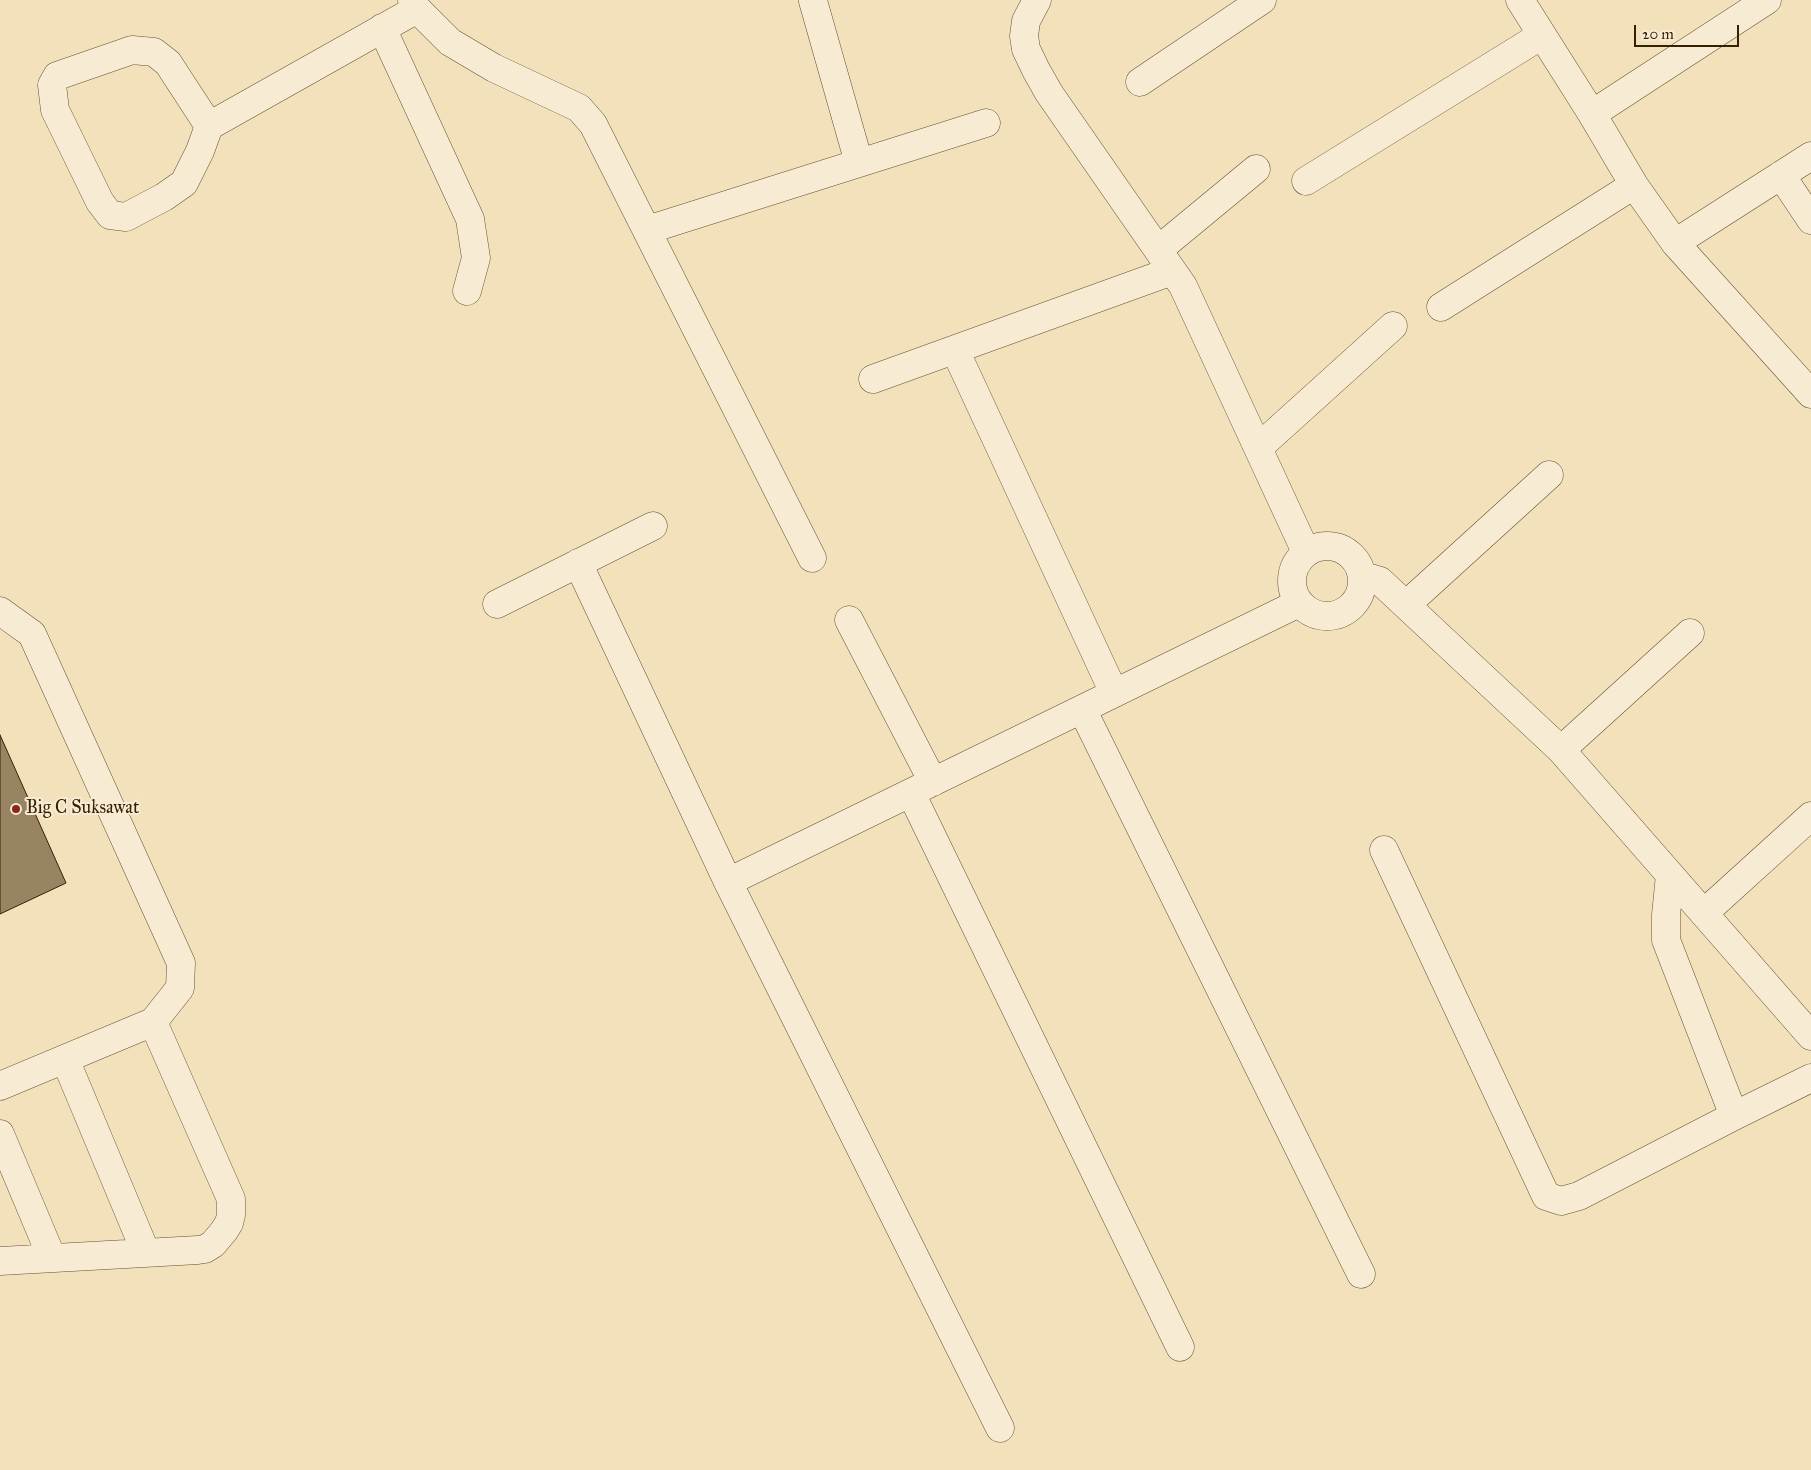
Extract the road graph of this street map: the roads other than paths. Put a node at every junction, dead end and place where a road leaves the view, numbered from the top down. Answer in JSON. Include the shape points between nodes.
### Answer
{"nodes":[{"id":1,"x":1036,"y":0,"type":"edge"},
{"id":2,"x":1262,"y":0,"type":"edge"},
{"id":3,"x":1520,"y":0,"type":"edge"},
{"id":4,"x":1767,"y":0,"type":"edge"},
{"id":5,"x":813,"y":1,"type":"dead end"},
{"id":6,"x":425,"y":8,"type":"edge"},
{"id":7,"x":382,"y":28,"type":"junction"},
{"id":8,"x":1542,"y":34,"type":"junction"},
{"id":9,"x":1140,"y":82,"type":"dead end"},
{"id":10,"x":1592,"y":114,"type":"junction"},
{"id":11,"x":986,"y":124,"type":"dead end"},
{"id":12,"x":209,"y":126,"type":"junction"},
{"id":13,"x":1811,"y":156,"type":"edge"},
{"id":14,"x":859,"y":163,"type":"junction"},
{"id":15,"x":1256,"y":170,"type":"dead end"},
{"id":16,"x":1781,"y":175,"type":"junction"},
{"id":17,"x":1306,"y":181,"type":"dead end"},
{"id":18,"x":1634,"y":184,"type":"junction"},
{"id":19,"x":1811,"y":220,"type":"edge"},
{"id":20,"x":647,"y":230,"type":"junction"},
{"id":21,"x":1675,"y":243,"type":"junction"},
{"id":22,"x":1165,"y":261,"type":"junction"},
{"id":23,"x":467,"y":292,"type":"dead end"},
{"id":24,"x":1441,"y":307,"type":"dead end"},
{"id":25,"x":1393,"y":326,"type":"dead end"},
{"id":26,"x":955,"y":350,"type":"junction"},
{"id":27,"x":873,"y":379,"type":"dead end"},
{"id":28,"x":1811,"y":394,"type":"edge"},
{"id":29,"x":1258,"y":448,"type":"junction"},
{"id":30,"x":1549,"y":475,"type":"dead end"},
{"id":31,"x":653,"y":526,"type":"dead end"},
{"id":32,"x":1306,"y":552,"type":"junction"},
{"id":33,"x":812,"y":558,"type":"dead end"},
{"id":34,"x":578,"y":564,"type":"junction"},
{"id":35,"x":1363,"y":576,"type":"junction"},
{"id":36,"x":1299,"y":603,"type":"junction"},
{"id":37,"x":497,"y":604,"type":"dead end"},
{"id":38,"x":1406,"y":605,"type":"junction"},
{"id":39,"x":0,"y":611,"type":"edge"},
{"id":40,"x":849,"y":620,"type":"dead end"},
{"id":41,"x":1690,"y":633,"type":"dead end"},
{"id":42,"x":1114,"y":693,"type":"junction"},
{"id":43,"x":1082,"y":709,"type":"junction"},
{"id":44,"x":1561,"y":750,"type":"junction"},
{"id":45,"x":922,"y":788,"type":"junction"},
{"id":46,"x":1811,"y":816,"type":"edge"},
{"id":47,"x":1384,"y":850,"type":"dead end"},
{"id":48,"x":1670,"y":875,"type":"junction"},
{"id":49,"x":728,"y":882,"type":"junction"},
{"id":50,"x":1704,"y":913,"type":"junction"},
{"id":51,"x":153,"y":1022,"type":"junction"},
{"id":52,"x":1811,"y":1036,"type":"edge"},
{"id":53,"x":65,"y":1059,"type":"junction"},
{"id":54,"x":1811,"y":1078,"type":"edge"},
{"id":55,"x":0,"y":1086,"type":"edge"},
{"id":56,"x":1734,"y":1116,"type":"junction"},
{"id":57,"x":0,"y":1134,"type":"edge"},
{"id":58,"x":146,"y":1253,"type":"junction"},
{"id":59,"x":52,"y":1258,"type":"junction"},
{"id":60,"x":0,"y":1261,"type":"edge"},
{"id":61,"x":1361,"y":1274,"type":"dead end"},
{"id":62,"x":1180,"y":1347,"type":"dead end"},
{"id":63,"x":1000,"y":1428,"type":"dead end"}],
"edges":[{"from":1,"to":22,"type":"street","via":[[1026,21],[1024,36],[1036,70]]},
{"from":2,"to":9,"type":"street"},
{"from":3,"to":8,"type":"street"},
{"from":4,"to":10,"type":"street"},
{"from":5,"to":14,"type":"street"},
{"from":6,"to":7,"type":"street"},
{"from":6,"to":20,"type":"street","via":[[450,42],[494,68],[579,108],[593,124]]},
{"from":7,"to":12,"type":"street"},
{"from":7,"to":23,"type":"street","via":[[470,219],[476,258]]},
{"from":8,"to":10,"type":"street"},
{"from":8,"to":17,"type":"street"},
{"from":10,"to":18,"type":"street"},
{"from":11,"to":14,"type":"street"},
{"from":12,"to":12,"type":"street","via":[[184,183],[126,217],[110,215],[100,202],[55,110],[52,85],[57,76],[132,50],[154,52],[168,63]]},
{"from":13,"to":16,"type":"street"},
{"from":14,"to":20,"type":"street"},
{"from":15,"to":22,"type":"street"},
{"from":16,"to":19,"type":"street"},
{"from":16,"to":21,"type":"street"},
{"from":18,"to":21,"type":"street"},
{"from":18,"to":24,"type":"street"},
{"from":20,"to":33,"type":"street"},
{"from":21,"to":28,"type":"street"},
{"from":22,"to":26,"type":"street"},
{"from":22,"to":29,"type":"street","via":[[1183,286]]},
{"from":25,"to":29,"type":"street"},
{"from":26,"to":27,"type":"street"},
{"from":26,"to":42,"type":"street"},
{"from":29,"to":32,"type":"street"},
{"from":30,"to":38,"type":"street"},
{"from":31,"to":34,"type":"street"},
{"from":32,"to":35,"type":"street","via":[[1329,545],[1341,548],[1352,554]]},
{"from":32,"to":36,"type":"street","via":[[1293,571],[1294,593]]},
{"from":34,"to":37,"type":"street"},
{"from":34,"to":49,"type":"street"},
{"from":35,"to":36,"type":"street","via":[[1358,600],[1350,610],[1339,615],[1317,615]]},
{"from":35,"to":38,"type":"street","via":[[1380,581]]},
{"from":36,"to":42,"type":"street"},
{"from":38,"to":44,"type":"street"},
{"from":39,"to":51,"type":"street","via":[[32,634],[181,963],[180,988]]},
{"from":40,"to":45,"type":"street"},
{"from":41,"to":44,"type":"street"},
{"from":42,"to":43,"type":"street"},
{"from":43,"to":45,"type":"street"},
{"from":43,"to":61,"type":"street"},
{"from":44,"to":48,"type":"street"},
{"from":45,"to":49,"type":"street"},
{"from":45,"to":62,"type":"street"},
{"from":46,"to":50,"type":"street"},
{"from":47,"to":56,"type":"street","via":[[1546,1196],[1561,1201],[1579,1196]]},
{"from":48,"to":50,"type":"street"},
{"from":48,"to":56,"type":"street","via":[[1666,940]]},
{"from":49,"to":63,"type":"street"},
{"from":50,"to":52,"type":"street"},
{"from":51,"to":53,"type":"street"},
{"from":51,"to":58,"type":"street","via":[[232,1206],[229,1223],[219,1239],[205,1249]]},
{"from":53,"to":55,"type":"street"},
{"from":53,"to":58,"type":"street"},
{"from":54,"to":56,"type":"street"},
{"from":57,"to":59,"type":"street"},
{"from":58,"to":59,"type":"street"},
{"from":59,"to":60,"type":"street"}]}
